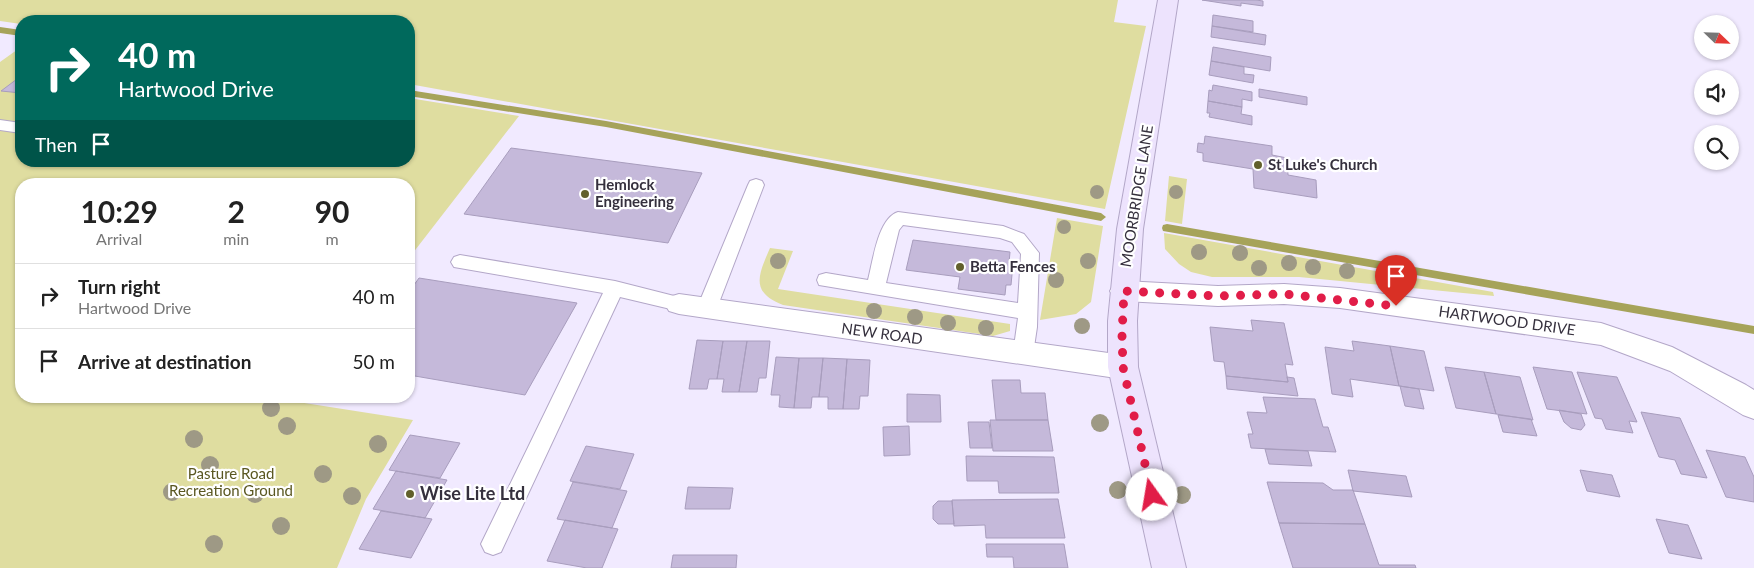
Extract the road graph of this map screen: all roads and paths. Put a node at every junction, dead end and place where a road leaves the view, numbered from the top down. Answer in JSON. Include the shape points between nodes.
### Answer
{"nodes":[{"id":1,"x":1168,"y":0,"type":"edge"},
{"id":2,"x":0,"y":125,"type":"edge"},
{"id":3,"x":15,"y":127,"type":"edge"},
{"id":4,"x":756,"y":186,"type":"dead end"},
{"id":5,"x":460,"y":262,"type":"dead end"},
{"id":6,"x":826,"y":280,"type":"dead end"},
{"id":7,"x":876,"y":287,"type":"junction"},
{"id":8,"x":616,"y":288,"type":"junction"},
{"id":9,"x":1124,"y":291,"type":"junction"},
{"id":10,"x":693,"y":306,"type":"junction"},
{"id":11,"x":1027,"y":312,"type":"junction"},
{"id":12,"x":1023,"y":354,"type":"junction"},
{"id":13,"x":1123,"y":367,"type":"junction"},
{"id":14,"x":1754,"y":406,"type":"edge"},
{"id":15,"x":493,"y":544,"type":"dead end"},
{"id":16,"x":1169,"y":568,"type":"edge"}],
"edges":[{"from":1,"to":9,"type":"street","name":"MOORBRIDGE LANE"},
{"from":2,"to":3,"type":"lane"},
{"from":4,"to":10,"type":"lane"},
{"from":5,"to":8,"type":"lane","name":"NEW ROAD"},
{"from":6,"to":7,"type":"lane"},
{"from":7,"to":11,"type":"lane"},
{"from":7,"to":11,"type":"lane","via":[[890,229],[898,218],[1003,232],[1018,238],[1030,252]]},
{"from":8,"to":10,"type":"lane","name":"NEW ROAD"},
{"from":8,"to":15,"type":"lane"},
{"from":9,"to":13,"type":"street","name":"MOORBRIDGE LANE"},
{"from":9,"to":14,"type":"street","name":"HARTWOOD DRIVE","via":[[1340,298],[1601,334],[1640,345],[1698,370]]},
{"from":10,"to":12,"type":"street","name":"NEW ROAD"},
{"from":11,"to":12,"type":"lane"},
{"from":12,"to":13,"type":"street","name":"NEW ROAD"},
{"from":13,"to":16,"type":"street","name":"MOORBRIDGE LANE"}]}
